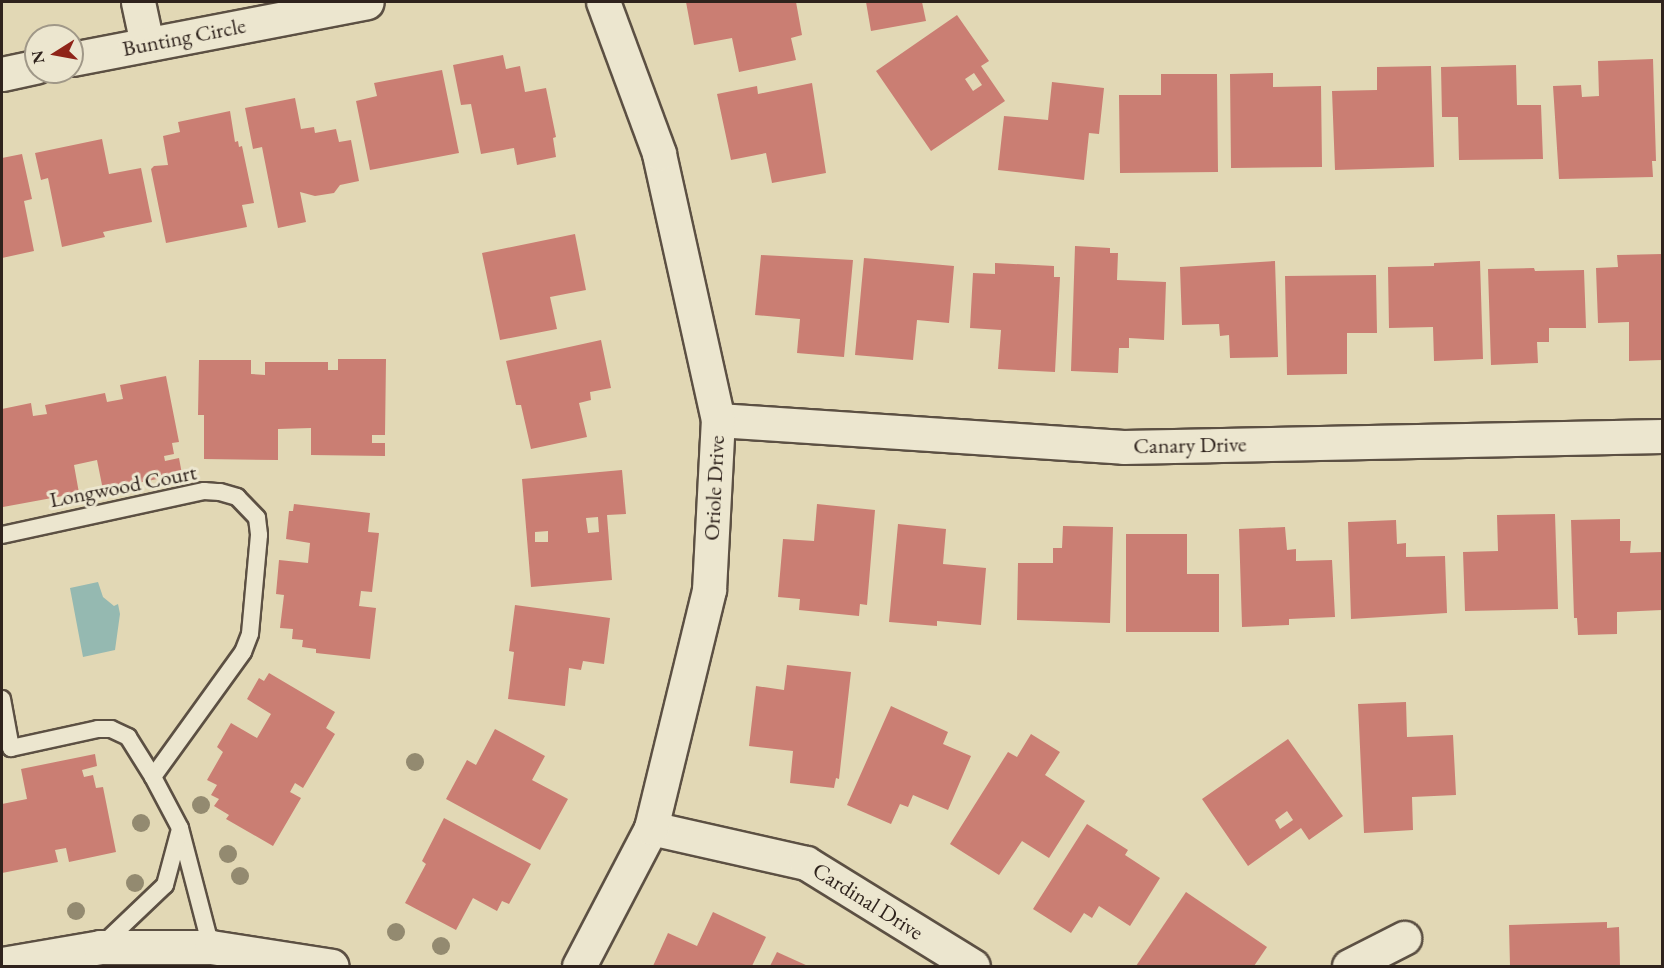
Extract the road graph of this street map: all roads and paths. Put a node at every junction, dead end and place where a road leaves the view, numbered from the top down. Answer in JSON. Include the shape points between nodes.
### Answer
{"nodes":[{"id":1,"x":138,"y":2,"type":"edge"},
{"id":2,"x":367,"y":2,"type":"edge"},
{"id":3,"x":603,"y":2,"type":"edge"},
{"id":4,"x":147,"y":44,"type":"junction"},
{"id":5,"x":84,"y":57,"type":"edge"},
{"id":6,"x":24,"y":69,"type":"edge"},
{"id":7,"x":2,"y":74,"type":"edge"},
{"id":8,"x":718,"y":420,"type":"junction"},
{"id":9,"x":1662,"y":436,"type":"edge"},
{"id":10,"x":2,"y":535,"type":"edge"},
{"id":11,"x":2,"y":699,"type":"edge"},
{"id":12,"x":153,"y":777,"type":"junction"},
{"id":13,"x":180,"y":828,"type":"junction"},
{"id":14,"x":651,"y":828,"type":"junction"},
{"id":15,"x":1404,"y":938,"type":"dead end"},
{"id":16,"x":100,"y":947,"type":"junction"},
{"id":17,"x":211,"y":947,"type":"junction"},
{"id":18,"x":2,"y":964,"type":"edge"},
{"id":19,"x":332,"y":966,"type":"edge"},
{"id":20,"x":579,"y":966,"type":"edge"},
{"id":21,"x":973,"y":966,"type":"edge"},
{"id":22,"x":1349,"y":966,"type":"edge"}],
"edges":[{"from":1,"to":4,"type":"street"},
{"from":2,"to":4,"type":"street","name":"Bunting Circle"},
{"from":3,"to":8,"type":"street","name":"Oriole Drive","via":[[659,153]]},
{"from":4,"to":5,"type":"street","name":"Bunting Circle"},
{"from":6,"to":7,"type":"street"},
{"from":8,"to":9,"type":"street","name":"Canary Drive","via":[[1123,447]]},
{"from":8,"to":14,"type":"street","name":"Oriole Drive","via":[[709,590]]},
{"from":10,"to":12,"type":"lane","name":"Longwood Court","via":[[204,491],[237,497],[257,518],[250,634],[243,652]]},
{"from":11,"to":12,"type":"lane","via":[[11,748],[111,729],[128,736]]},
{"from":12,"to":13,"type":"lane"},
{"from":13,"to":16,"type":"lane","via":[[165,885]]},
{"from":13,"to":17,"type":"lane"},
{"from":14,"to":20,"type":"street","name":"Oriole Drive"},
{"from":14,"to":21,"type":"street","name":"Cardinal Drive","via":[[806,863]]},
{"from":15,"to":22,"type":"street"},
{"from":16,"to":17,"type":"street"},
{"from":16,"to":18,"type":"street"},
{"from":17,"to":19,"type":"street"}]}
